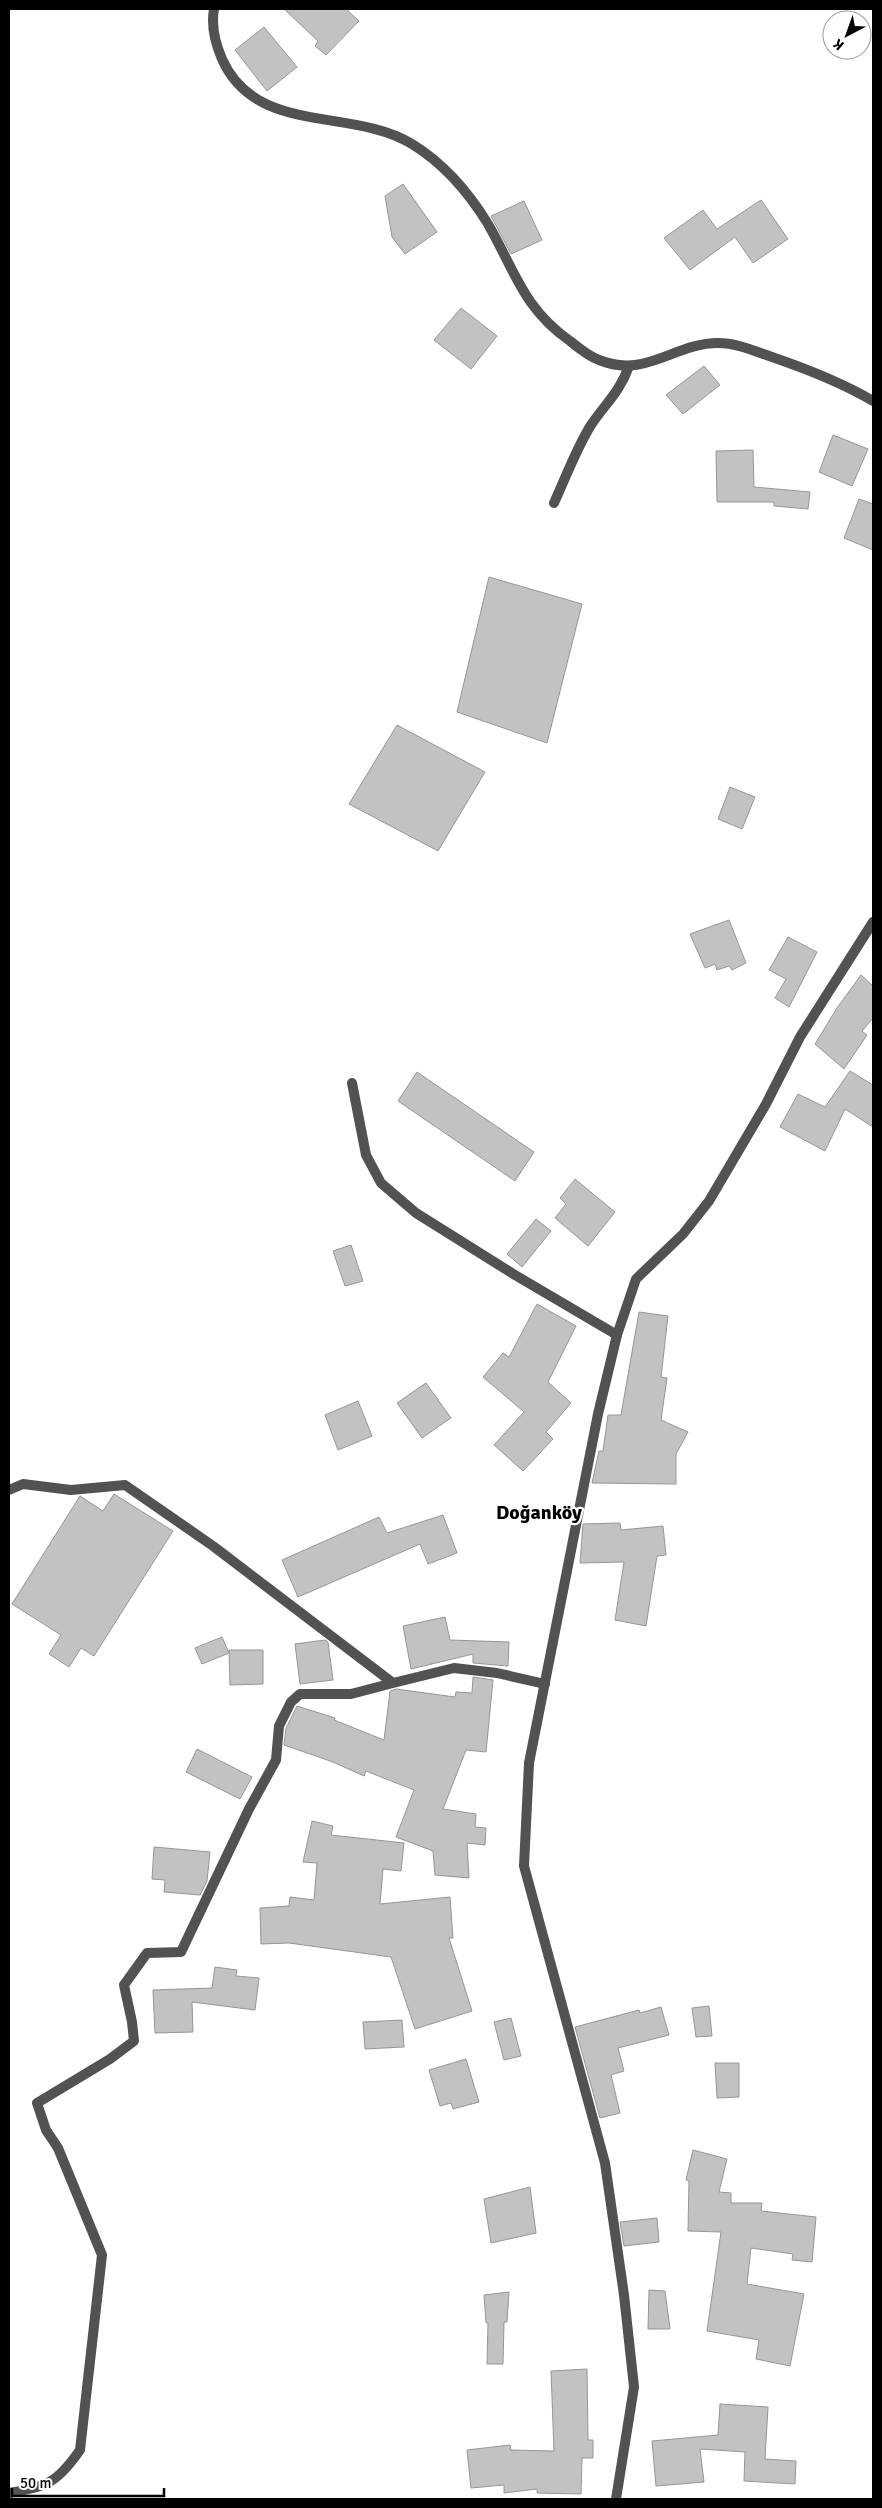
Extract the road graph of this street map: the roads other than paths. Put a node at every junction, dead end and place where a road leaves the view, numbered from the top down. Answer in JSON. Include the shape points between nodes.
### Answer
{"nodes":[{"id":1,"x":214,"y":9,"type":"edge"},
{"id":2,"x":629,"y":366,"type":"junction"},
{"id":3,"x":873,"y":401,"type":"edge"},
{"id":4,"x":554,"y":503,"type":"dead end"},
{"id":5,"x":873,"y":922,"type":"edge"},
{"id":6,"x":352,"y":1083,"type":"dead end"},
{"id":7,"x":617,"y":1335,"type":"junction"},
{"id":8,"x":9,"y":1490,"type":"edge"},
{"id":9,"x":393,"y":1683,"type":"junction"},
{"id":10,"x":545,"y":1684,"type":"junction"},
{"id":11,"x":9,"y":2493,"type":"edge"},
{"id":12,"x":616,"y":2499,"type":"edge"}],
"edges":[{"from":1,"to":2,"type":"street","via":[[214,35],[218,49],[236,82],[253,98],[281,111],[390,133],[428,155],[462,189],[488,224],[528,300],[540,316],[596,359]]},
{"from":2,"to":3,"type":"street","via":[[656,361],[700,345],[718,343],[738,346],[817,373]]},
{"from":2,"to":4,"type":"street","via":[[618,391],[583,439]]},
{"from":5,"to":7,"type":"street","via":[[800,1037],[766,1104],[709,1201],[683,1234],[636,1279]]},
{"from":6,"to":7,"type":"street","via":[[366,1156],[381,1183],[416,1213]]},
{"from":7,"to":10,"type":"street","via":[[598,1414]]},
{"from":8,"to":9,"type":"street","via":[[23,1484],[71,1490],[125,1485],[213,1546]]},
{"from":9,"to":10,"type":"street","via":[[454,1668],[497,1673]]},
{"from":9,"to":11,"type":"street","via":[[351,1694],[300,1694],[291,1702],[279,1726],[276,1760],[181,1952],[147,1953],[124,1986],[134,2041],[37,2103],[102,2255],[80,2450],[52,2482]]},
{"from":10,"to":12,"type":"street","via":[[529,1763],[524,1866],[605,2162],[634,2387]]}]}
